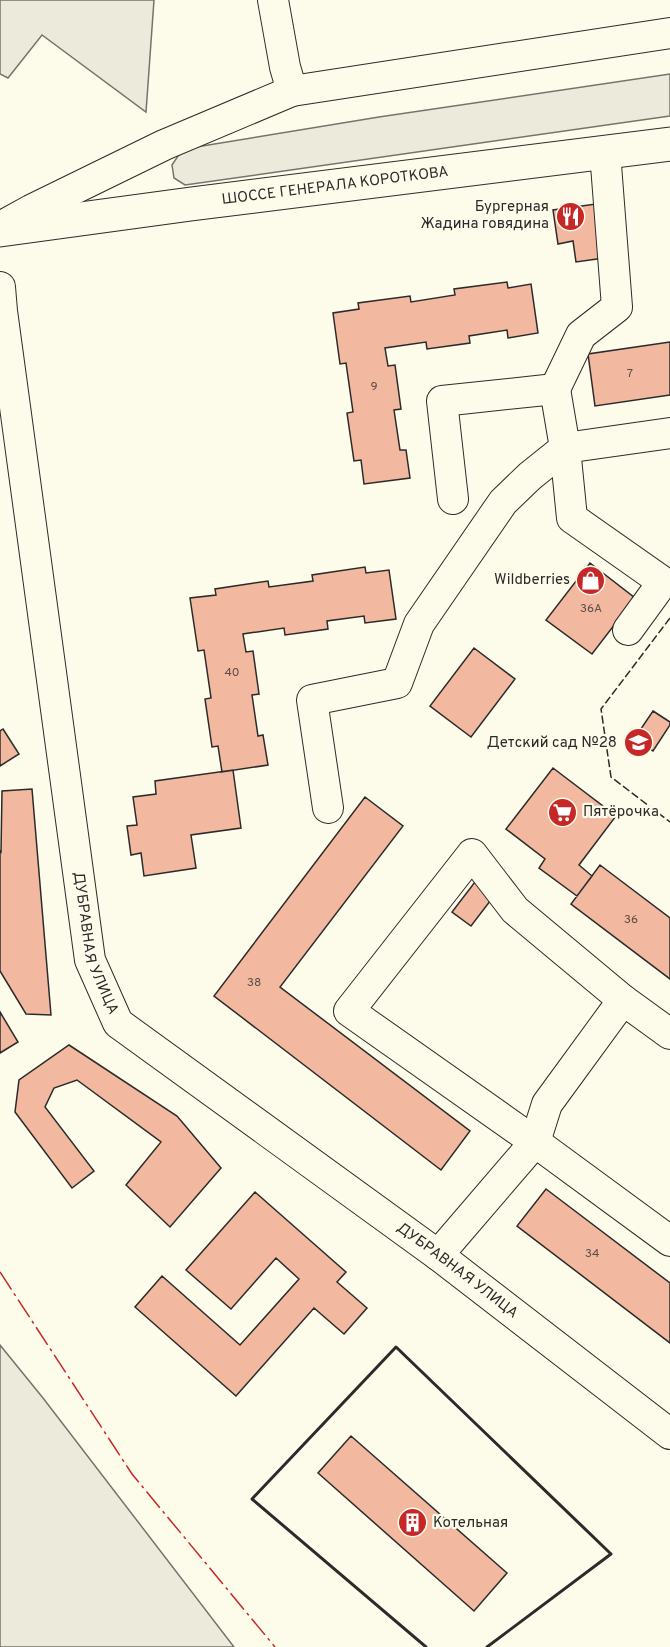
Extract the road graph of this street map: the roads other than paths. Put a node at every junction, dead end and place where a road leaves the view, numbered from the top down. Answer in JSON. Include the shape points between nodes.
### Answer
{"nodes":[{"id":1,"x":273,"y":0,"type":"edge"},
{"id":2,"x":670,"y":33,"type":"edge"},
{"id":3,"x":292,"y":91,"type":"junction"},
{"id":4,"x":670,"y":144,"type":"edge"},
{"id":5,"x":605,"y":152,"type":"junction"},
{"id":6,"x":0,"y":229,"type":"edge"},
{"id":7,"x":0,"y":287,"type":"edge"},
{"id":8,"x":555,"y":389,"type":"junction"},
{"id":9,"x":670,"y":433,"type":"edge"},
{"id":10,"x":565,"y":448,"type":"junction"},
{"id":11,"x":453,"y":499,"type":"dead end"},
{"id":12,"x":628,"y":630,"type":"dead end"},
{"id":13,"x":328,"y":808,"type":"dead end"},
{"id":14,"x":623,"y":1000,"type":"junction"},
{"id":15,"x":670,"y":1034,"type":"edge"},
{"id":16,"x":535,"y":1142,"type":"junction"},
{"id":17,"x":670,"y":1241,"type":"edge"},
{"id":18,"x":438,"y":1255,"type":"junction"},
{"id":19,"x":670,"y":1434,"type":"edge"}],
"edges":[{"from":1,"to":3,"type":"street"},
{"from":2,"to":3,"type":"street"},
{"from":3,"to":6,"type":"street","via":[[164,145]]},
{"from":4,"to":5,"type":"main road","name":"ШОССЕ ГЕНЕРАЛА КОРОТКОВА"},
{"from":5,"to":6,"type":"main road","name":"ШОССЕ ГЕНЕРАЛА КОРОТКОВА"},
{"from":5,"to":8,"type":"street","via":[[617,307],[581,335]]},
{"from":7,"to":18,"type":"street","name":"ДУБРАВНАЯ УЛИЦА","via":[[90,960],[118,1023]]},
{"from":8,"to":10,"type":"street"},
{"from":8,"to":11,"type":"street","via":[[442,401]]},
{"from":9,"to":10,"type":"street"},
{"from":10,"to":12,"type":"street","via":[[572,518],[663,582]]},
{"from":10,"to":13,"type":"street","via":[[503,502],[419,624],[397,683],[312,700]]},
{"from":14,"to":15,"type":"street"},
{"from":14,"to":16,"type":"street","via":[[547,1104]]},
{"from":14,"to":16,"type":"street","via":[[515,910],[472,854],[349,1011]]},
{"from":16,"to":17,"type":"street"},
{"from":16,"to":18,"type":"street"},
{"from":18,"to":19,"type":"street","name":"ДУБРАВНАЯ УЛИЦА"}]}
